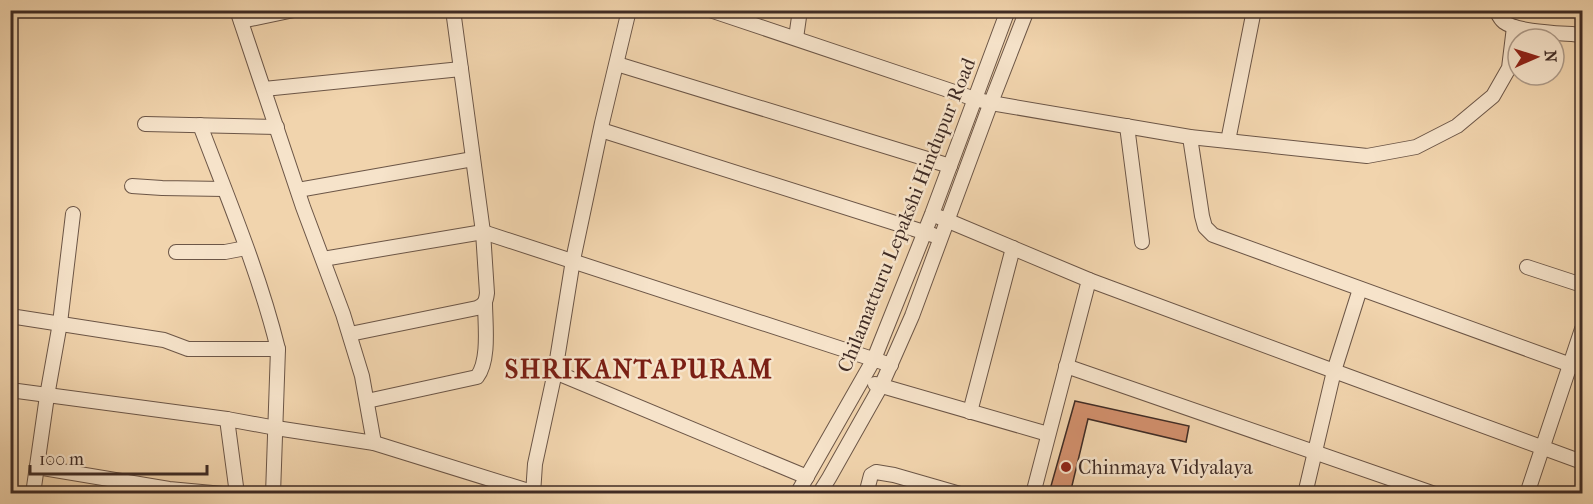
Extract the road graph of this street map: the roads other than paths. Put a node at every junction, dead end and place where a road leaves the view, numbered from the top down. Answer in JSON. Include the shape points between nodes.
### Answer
{"nodes":[{"id":1,"x":294,"y":10,"type":"edge"},
{"id":2,"x":453,"y":10,"type":"edge"},
{"id":3,"x":629,"y":10,"type":"edge"},
{"id":4,"x":710,"y":10,"type":"edge"},
{"id":5,"x":800,"y":10,"type":"edge"},
{"id":6,"x":1008,"y":10,"type":"edge"},
{"id":7,"x":1027,"y":10,"type":"edge"},
{"id":8,"x":1254,"y":10,"type":"edge"},
{"id":9,"x":1496,"y":10,"type":"edge"},
{"id":10,"x":740,"y":15,"type":"edge"},
{"id":11,"x":239,"y":16,"type":"edge"},
{"id":12,"x":1514,"y":27,"type":"edge"},
{"id":13,"x":1566,"y":34,"type":"edge"},
{"id":14,"x":1582,"y":35,"type":"edge"},
{"id":15,"x":796,"y":38,"type":"junction"},
{"id":16,"x":617,"y":64,"type":"junction"},
{"id":17,"x":461,"y":69,"type":"junction"},
{"id":18,"x":1506,"y":73,"type":"edge"},
{"id":19,"x":264,"y":88,"type":"junction"},
{"id":20,"x":975,"y":99,"type":"junction"},
{"id":21,"x":991,"y":103,"type":"junction"},
{"id":22,"x":145,"y":124,"type":"dead end"},
{"id":23,"x":200,"y":125,"type":"junction"},
{"id":24,"x":1127,"y":126,"type":"junction"},
{"id":25,"x":277,"y":127,"type":"junction"},
{"id":26,"x":601,"y":130,"type":"junction"},
{"id":27,"x":1190,"y":137,"type":"junction"},
{"id":28,"x":1228,"y":141,"type":"junction"},
{"id":29,"x":473,"y":159,"type":"junction"},
{"id":30,"x":950,"y":166,"type":"junction"},
{"id":31,"x":132,"y":186,"type":"dead end"},
{"id":32,"x":224,"y":189,"type":"junction"},
{"id":33,"x":298,"y":190,"type":"junction"},
{"id":34,"x":73,"y":214,"type":"dead end"},
{"id":35,"x":932,"y":214,"type":"junction"},
{"id":36,"x":947,"y":221,"type":"junction"},
{"id":37,"x":925,"y":231,"type":"junction"},
{"id":38,"x":483,"y":232,"type":"junction"},
{"id":39,"x":941,"y":238,"type":"junction"},
{"id":40,"x":1142,"y":243,"type":"dead end"},
{"id":41,"x":246,"y":248,"type":"junction"},
{"id":42,"x":1013,"y":248,"type":"junction"},
{"id":43,"x":176,"y":252,"type":"dead end"},
{"id":44,"x":323,"y":259,"type":"junction"},
{"id":45,"x":573,"y":260,"type":"junction"},
{"id":46,"x":1527,"y":267,"type":"dead end"},
{"id":47,"x":1089,"y":280,"type":"junction"},
{"id":48,"x":1582,"y":285,"type":"edge"},
{"id":49,"x":1360,"y":289,"type":"junction"},
{"id":50,"x":485,"y":302,"type":"junction"},
{"id":51,"x":10,"y":315,"type":"edge"},
{"id":52,"x":60,"y":323,"type":"junction"},
{"id":53,"x":1582,"y":328,"type":"edge"},
{"id":54,"x":350,"y":334,"type":"junction"},
{"id":55,"x":278,"y":349,"type":"junction"},
{"id":56,"x":874,"y":358,"type":"junction"},
{"id":57,"x":891,"y":364,"type":"junction"},
{"id":58,"x":1066,"y":366,"type":"junction"},
{"id":59,"x":1576,"y":367,"type":"edge"},
{"id":60,"x":1334,"y":371,"type":"junction"},
{"id":61,"x":555,"y":372,"type":"junction"},
{"id":62,"x":862,"y":378,"type":"junction"},
{"id":63,"x":880,"y":387,"type":"junction"},
{"id":64,"x":10,"y":390,"type":"edge"},
{"id":65,"x":47,"y":396,"type":"junction"},
{"id":66,"x":367,"y":401,"type":"junction"},
{"id":67,"x":970,"y":412,"type":"junction"},
{"id":68,"x":226,"y":419,"type":"junction"},
{"id":69,"x":276,"y":428,"type":"junction"},
{"id":70,"x":1048,"y":434,"type":"junction"},
{"id":71,"x":374,"y":443,"type":"junction"},
{"id":72,"x":1543,"y":447,"type":"junction"},
{"id":73,"x":1315,"y":451,"type":"junction"},
{"id":74,"x":1582,"y":462,"type":"edge"},
{"id":75,"x":37,"y":467,"type":"junction"},
{"id":76,"x":807,"y":477,"type":"junction"},
{"id":77,"x":108,"y":479,"type":"junction"},
{"id":78,"x":169,"y":491,"type":"edge"},
{"id":79,"x":535,"y":493,"type":"edge"},
{"id":80,"x":33,"y":494,"type":"edge"},
{"id":81,"x":106,"y":494,"type":"edge"},
{"id":82,"x":223,"y":494,"type":"edge"},
{"id":83,"x":237,"y":494,"type":"edge"},
{"id":84,"x":273,"y":494,"type":"edge"},
{"id":85,"x":797,"y":494,"type":"edge"},
{"id":86,"x":819,"y":494,"type":"edge"},
{"id":87,"x":866,"y":494,"type":"edge"},
{"id":88,"x":960,"y":494,"type":"edge"},
{"id":89,"x":1033,"y":494,"type":"edge"},
{"id":90,"x":1305,"y":494,"type":"edge"},
{"id":91,"x":1435,"y":494,"type":"edge"},
{"id":92,"x":1527,"y":494,"type":"edge"}],
"edges":[{"from":1,"to":11,"type":"street"},
{"from":2,"to":17,"type":"street"},
{"from":3,"to":16,"type":"street"},
{"from":4,"to":10,"type":"street"},
{"from":5,"to":15,"type":"street"},
{"from":6,"to":20,"type":"street","name":"Chilamatturu Lepakshi Hindupur Road"},
{"from":7,"to":21,"type":"street","name":"Chilamatturu Lepakshi Hindupur Road"},
{"from":8,"to":28,"type":"street"},
{"from":9,"to":12,"type":"street","via":[[1503,21]]},
{"from":10,"to":15,"type":"street"},
{"from":11,"to":19,"type":"street"},
{"from":13,"to":14,"type":"street"},
{"from":15,"to":20,"type":"street"},
{"from":16,"to":26,"type":"street"},
{"from":16,"to":30,"type":"street"},
{"from":17,"to":19,"type":"street"},
{"from":17,"to":29,"type":"street"},
{"from":18,"to":28,"type":"street","via":[[1493,96],[1457,126],[1416,147],[1367,156]]},
{"from":19,"to":25,"type":"street"},
{"from":20,"to":21,"type":"street"},
{"from":20,"to":30,"type":"street","name":"Chilamatturu Lepakshi Hindupur Road"},
{"from":21,"to":24,"type":"street"},
{"from":21,"to":36,"type":"street","name":"Chilamatturu Lepakshi Hindupur Road"},
{"from":22,"to":23,"type":"street"},
{"from":23,"to":25,"type":"street"},
{"from":23,"to":32,"type":"street"},
{"from":24,"to":27,"type":"street"},
{"from":24,"to":40,"type":"street"},
{"from":25,"to":33,"type":"street"},
{"from":26,"to":37,"type":"street"},
{"from":26,"to":45,"type":"street"},
{"from":27,"to":28,"type":"street"},
{"from":27,"to":49,"type":"street","via":[[1202,216],[1213,235]]},
{"from":29,"to":33,"type":"street"},
{"from":29,"to":38,"type":"street"},
{"from":30,"to":35,"type":"street","name":"Chilamatturu Lepakshi Hindupur Road"},
{"from":31,"to":32,"type":"street"},
{"from":32,"to":41,"type":"street"},
{"from":33,"to":44,"type":"street"},
{"from":34,"to":52,"type":"street"},
{"from":35,"to":36,"type":"street"},
{"from":35,"to":37,"type":"street","name":"Chilamatturu Lepakshi Hindupur Road"},
{"from":36,"to":39,"type":"street","name":"Chilamatturu Lepakshi Hindupur Road"},
{"from":36,"to":42,"type":"street"},
{"from":37,"to":39,"type":"street"},
{"from":37,"to":56,"type":"street","name":"Chilamatturu Lepakshi Hindupur Road"},
{"from":38,"to":44,"type":"street"},
{"from":38,"to":45,"type":"street"},
{"from":38,"to":50,"type":"street"},
{"from":39,"to":57,"type":"street","name":"Chilamatturu Lepakshi Hindupur Road"},
{"from":41,"to":43,"type":"street"},
{"from":41,"to":55,"type":"street"},
{"from":42,"to":47,"type":"street"},
{"from":42,"to":67,"type":"street"},
{"from":44,"to":54,"type":"street"},
{"from":45,"to":56,"type":"street"},
{"from":45,"to":61,"type":"street"},
{"from":46,"to":48,"type":"street"},
{"from":47,"to":58,"type":"street"},
{"from":47,"to":60,"type":"street"},
{"from":49,"to":59,"type":"street"},
{"from":49,"to":60,"type":"street"},
{"from":50,"to":54,"type":"street","via":[[477,308]]},
{"from":50,"to":66,"type":"street","via":[[485,352],[477,377]]},
{"from":51,"to":52,"type":"street"},
{"from":52,"to":55,"type":"street","via":[[164,340],[188,349]]},
{"from":52,"to":65,"type":"street"},
{"from":53,"to":59,"type":"street"},
{"from":54,"to":66,"type":"street"},
{"from":55,"to":69,"type":"street"},
{"from":56,"to":57,"type":"street"},
{"from":56,"to":62,"type":"street","name":"Chilamatturu Lepakshi Hindupur Road"},
{"from":57,"to":63,"type":"street","name":"Chilamatturu Lepakshi Hindupur Road"},
{"from":58,"to":70,"type":"street"},
{"from":58,"to":73,"type":"street"},
{"from":59,"to":72,"type":"street"},
{"from":60,"to":72,"type":"street"},
{"from":60,"to":73,"type":"street"},
{"from":61,"to":76,"type":"street"},
{"from":61,"to":79,"type":"street","via":[[535,464]]},
{"from":62,"to":63,"type":"street"},
{"from":62,"to":76,"type":"street","name":"Chilamatturu Lepakshi Hindupur Road"},
{"from":63,"to":67,"type":"street"},
{"from":63,"to":86,"type":"street","name":"Chilamatturu Lepakshi Hindupur Road"},
{"from":64,"to":65,"type":"street"},
{"from":65,"to":68,"type":"street"},
{"from":65,"to":75,"type":"street"},
{"from":66,"to":71,"type":"street"},
{"from":67,"to":70,"type":"street"},
{"from":68,"to":69,"type":"street"},
{"from":68,"to":83,"type":"street"},
{"from":69,"to":71,"type":"street"},
{"from":69,"to":84,"type":"street"},
{"from":70,"to":89,"type":"street"},
{"from":71,"to":79,"type":"street"},
{"from":72,"to":74,"type":"street"},
{"from":72,"to":92,"type":"street"},
{"from":73,"to":90,"type":"street"},
{"from":73,"to":91,"type":"street"},
{"from":75,"to":77,"type":"street"},
{"from":75,"to":80,"type":"street"},
{"from":76,"to":85,"type":"street","name":"Chilamatturu Lepakshi Hindupur Road"},
{"from":77,"to":78,"type":"street"},
{"from":77,"to":81,"type":"street"},
{"from":78,"to":82,"type":"street"},
{"from":87,"to":88,"type":"street","via":[[871,475],[876,472]]}]}
